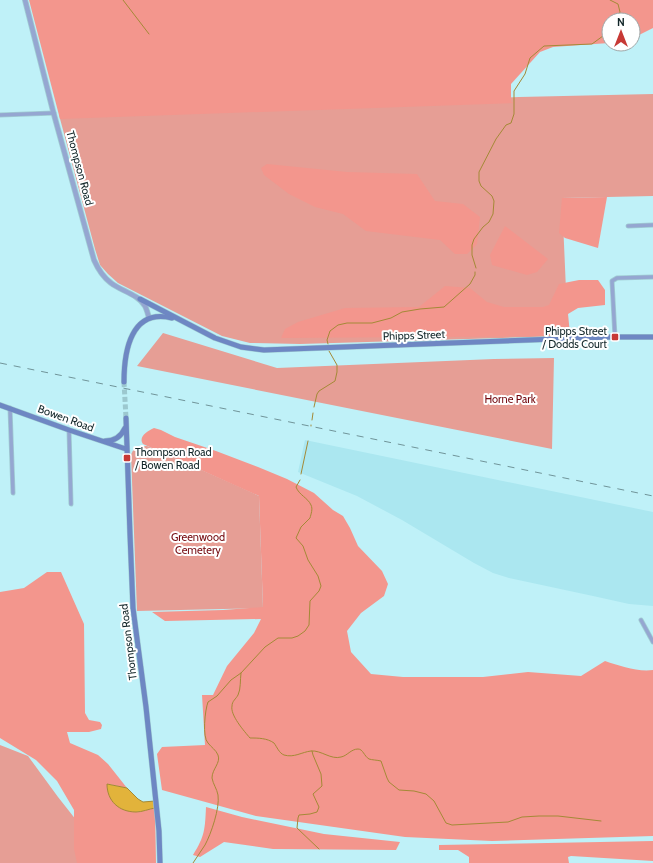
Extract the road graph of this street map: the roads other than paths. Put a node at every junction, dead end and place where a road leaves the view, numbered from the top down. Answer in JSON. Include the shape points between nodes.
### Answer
{"nodes":[{"id":1,"x":25,"y":0,"type":"edge"},
{"id":2,"x":54,"y":113,"type":"junction"},
{"id":3,"x":0,"y":115,"type":"edge"},
{"id":4,"x":653,"y":225,"type":"edge"},
{"id":5,"x":628,"y":226,"type":"dead end"},
{"id":6,"x":653,"y":277,"type":"edge"},
{"id":7,"x":140,"y":300,"type":"junction"},
{"id":8,"x":149,"y":318,"type":"junction"},
{"id":9,"x":181,"y":321,"type":"junction"},
{"id":10,"x":653,"y":336,"type":"edge"},
{"id":11,"x":615,"y":337,"type":"junction"},
{"id":12,"x":124,"y":382,"type":"tunnel mouth"},
{"id":13,"x":0,"y":404,"type":"edge"},
{"id":14,"x":10,"y":408,"type":"junction"},
{"id":15,"x":69,"y":430,"type":"junction"},
{"id":16,"x":96,"y":439,"type":"junction"},
{"id":17,"x":126,"y":449,"type":"junction"},
{"id":18,"x":13,"y":493,"type":"dead end"},
{"id":19,"x":71,"y":504,"type":"dead end"},
{"id":20,"x":641,"y":620,"type":"dead end"},
{"id":21,"x":653,"y":642,"type":"edge"},
{"id":22,"x":160,"y":863,"type":"edge"}],
"edges":[{"from":1,"to":2,"type":"street","name":"Thompson Road"},
{"from":2,"to":3,"type":"street"},
{"from":2,"to":7,"type":"street","name":"Thompson Road","via":[[97,268],[112,284]]},
{"from":4,"to":5,"type":"street"},
{"from":6,"to":11,"type":"street","via":[[617,278],[612,281]]},
{"from":7,"to":8,"type":"street"},
{"from":7,"to":9,"type":"main road","name":"Phipps Street"},
{"from":8,"to":9,"type":"main road","via":[[167,317]]},
{"from":8,"to":12,"type":"main road","via":[[138,327],[130,341],[125,360]]},
{"from":9,"to":11,"type":"main road","name":"Phipps Street","via":[[230,344],[264,350]]},
{"from":10,"to":11,"type":"main road","name":"Phipps Street"},
{"from":13,"to":14,"type":"main road","name":"Bowen Road"},
{"from":14,"to":15,"type":"main road","name":"Bowen Road"},
{"from":14,"to":18,"type":"street"},
{"from":15,"to":16,"type":"main road","name":"Bowen Road"},
{"from":15,"to":19,"type":"street"},
{"from":16,"to":17,"type":"main road","name":"Bowen Road"},
{"from":16,"to":17,"type":"main road","name":"Thompson Road","via":[[110,441],[118,438],[123,432],[126,419]]},
{"from":17,"to":22,"type":"main road","name":"Thompson Road","via":[[133,608],[147,714]]},
{"from":20,"to":21,"type":"street"}]}
